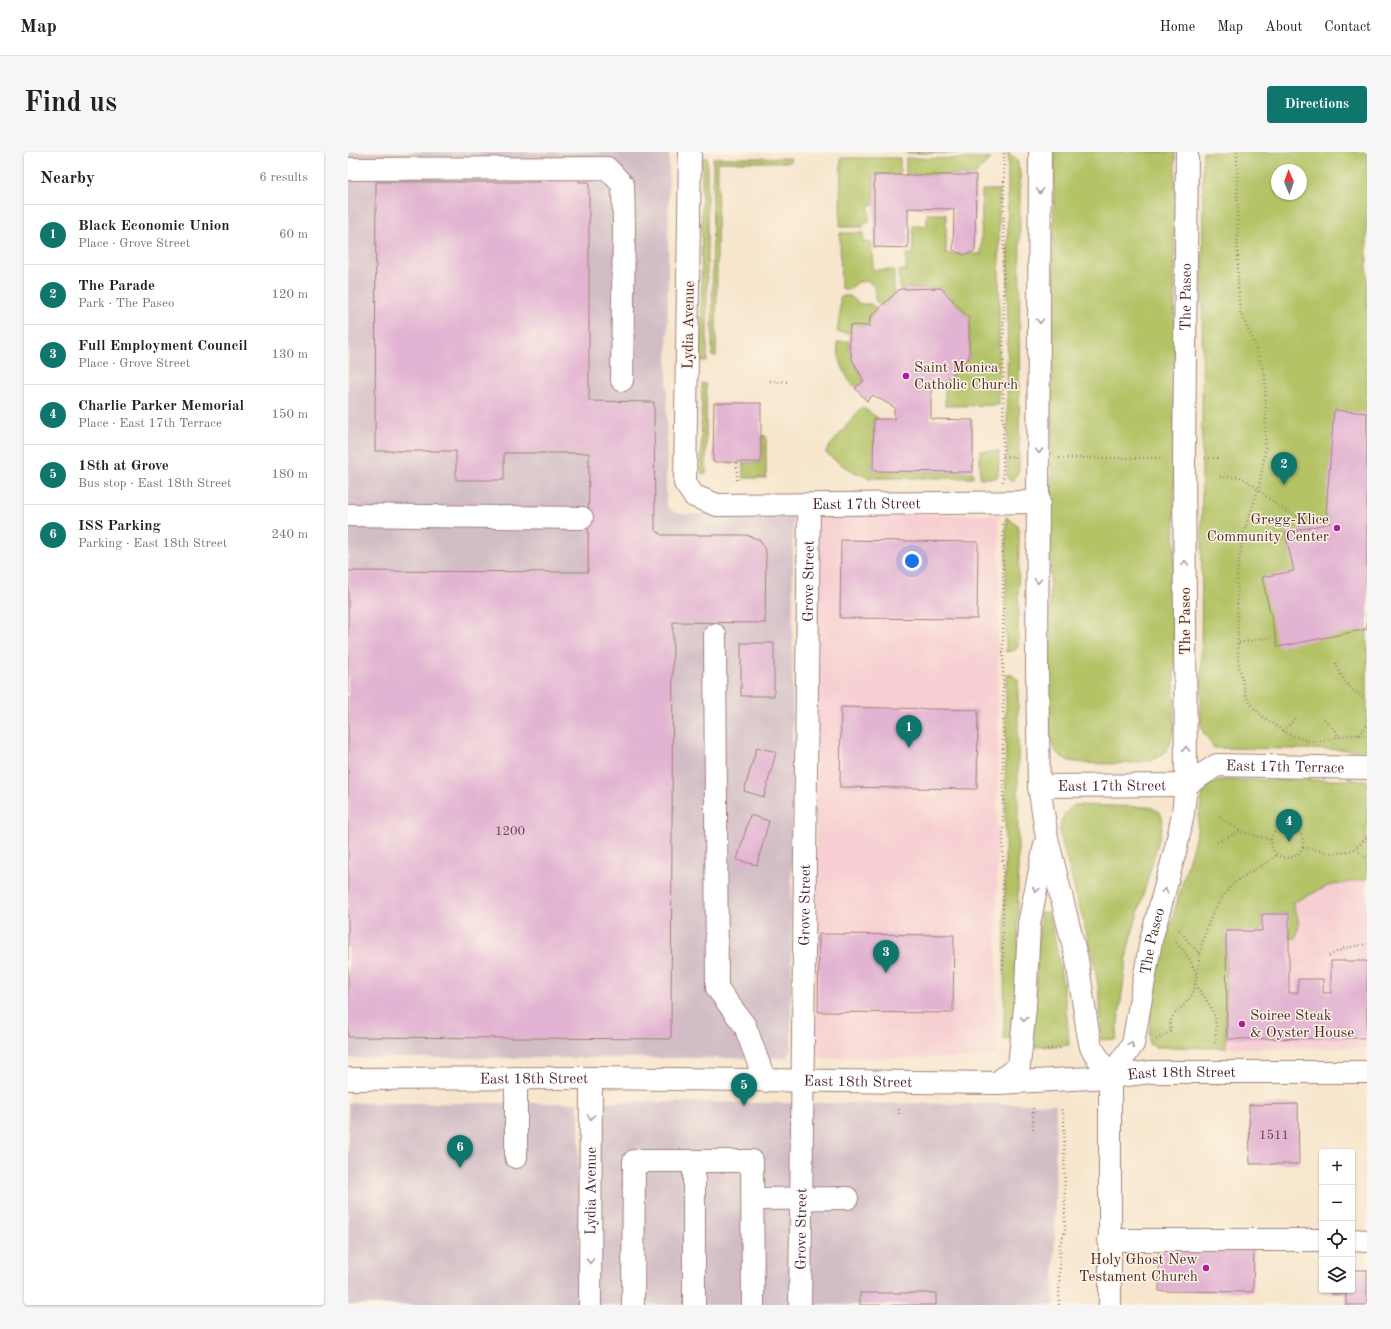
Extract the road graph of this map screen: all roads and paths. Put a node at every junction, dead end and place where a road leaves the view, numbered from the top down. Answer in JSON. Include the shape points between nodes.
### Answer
{"nodes":[{"id":1,"x":690,"y":152,"type":"edge"},
{"id":2,"x":1004,"y":152,"type":"edge"},
{"id":3,"x":1040,"y":152,"type":"edge"},
{"id":4,"x":1187,"y":152,"type":"edge"},
{"id":5,"x":1237,"y":152,"type":"edge"},
{"id":6,"x":348,"y":169,"type":"edge"},
{"id":7,"x":622,"y":380,"type":"dead end"},
{"id":8,"x":770,"y":381,"type":"dead end"},
{"id":9,"x":790,"y":382,"type":"dead end"},
{"id":10,"x":1003,"y":456,"type":"junction"},
{"id":11,"x":1039,"y":458,"type":"junction"},
{"id":12,"x":1184,"y":458,"type":"junction"},
{"id":13,"x":1220,"y":458,"type":"dead end"},
{"id":14,"x":737,"y":462,"type":"dead end"},
{"id":15,"x":1220,"y":477,"type":"dead end"},
{"id":16,"x":737,"y":480,"type":"dead end"},
{"id":17,"x":1003,"y":486,"type":"dead end"},
{"id":18,"x":1258,"y":491,"type":"junction"},
{"id":19,"x":694,"y":496,"type":"joint"},
{"id":20,"x":1039,"y":502,"type":"junction"},
{"id":21,"x":809,"y":505,"type":"junction"},
{"id":22,"x":348,"y":514,"type":"edge"},
{"id":23,"x":1328,"y":517,"type":"dead end"},
{"id":24,"x":582,"y":518,"type":"dead end"},
{"id":25,"x":1003,"y":520,"type":"dead end"},
{"id":26,"x":715,"y":635,"type":"dead end"},
{"id":27,"x":1271,"y":637,"type":"dead end"},
{"id":28,"x":1239,"y":643,"type":"junction"},
{"id":29,"x":1336,"y":663,"type":"dead end"},
{"id":30,"x":1367,"y":697,"type":"edge"},
{"id":31,"x":1294,"y":719,"type":"dead end"},
{"id":32,"x":1324,"y":719,"type":"dead end"},
{"id":33,"x":1367,"y":725,"type":"edge"},
{"id":34,"x":1283,"y":731,"type":"junction"},
{"id":35,"x":1358,"y":735,"type":"junction"},
{"id":36,"x":1367,"y":735,"type":"edge"},
{"id":37,"x":1338,"y":737,"type":"junction"},
{"id":38,"x":1367,"y":768,"type":"edge"},
{"id":39,"x":1186,"y":785,"type":"junction"},
{"id":40,"x":1039,"y":786,"type":"junction"},
{"id":41,"x":1219,"y":816,"type":"dead end"},
{"id":42,"x":1240,"y":831,"type":"junction"},
{"id":43,"x":1367,"y":836,"type":"edge"},
{"id":44,"x":1047,"y":838,"type":"junction"},
{"id":45,"x":1271,"y":840,"type":"junction"},
{"id":46,"x":1217,"y":842,"type":"dead end"},
{"id":47,"x":1303,"y":847,"type":"junction"},
{"id":48,"x":1356,"y":849,"type":"junction"},
{"id":49,"x":1276,"y":854,"type":"junction"},
{"id":50,"x":1367,"y":858,"type":"edge"},
{"id":51,"x":1180,"y":929,"type":"dead end"},
{"id":52,"x":1174,"y":940,"type":"dead end"},
{"id":53,"x":1367,"y":944,"type":"edge"},
{"id":54,"x":1200,"y":954,"type":"junction"},
{"id":55,"x":1329,"y":956,"type":"dead end"},
{"id":56,"x":1197,"y":975,"type":"junction"},
{"id":57,"x":1003,"y":976,"type":"dead end"},
{"id":58,"x":1195,"y":984,"type":"junction"},
{"id":59,"x":1154,"y":1042,"type":"dead end"},
{"id":60,"x":1215,"y":1043,"type":"dead end"},
{"id":61,"x":1062,"y":1048,"type":"dead end"},
{"id":62,"x":1039,"y":1050,"type":"dead end"},
{"id":63,"x":1367,"y":1072,"type":"edge"},
{"id":64,"x":1110,"y":1077,"type":"junction"},
{"id":65,"x":348,"y":1078,"type":"edge"},
{"id":66,"x":516,"y":1078,"type":"junction"},
{"id":67,"x":591,"y":1078,"type":"junction"},
{"id":68,"x":765,"y":1081,"type":"junction"},
{"id":69,"x":802,"y":1082,"type":"junction"},
{"id":70,"x":997,"y":1084,"type":"junction"},
{"id":71,"x":899,"y":1108,"type":"dead end"},
{"id":72,"x":1032,"y":1108,"type":"dead end"},
{"id":73,"x":1061,"y":1108,"type":"dead end"},
{"id":74,"x":899,"y":1114,"type":"dead end"},
{"id":75,"x":1032,"y":1132,"type":"dead end"},
{"id":76,"x":516,"y":1157,"type":"dead end"},
{"id":77,"x":694,"y":1161,"type":"junction"},
{"id":78,"x":847,"y":1198,"type":"dead end"},
{"id":79,"x":753,"y":1199,"type":"junction"},
{"id":80,"x":801,"y":1199,"type":"junction"},
{"id":81,"x":1110,"y":1240,"type":"junction"},
{"id":82,"x":1319,"y":1240,"type":"edge"},
{"id":83,"x":1355,"y":1240,"type":"edge"},
{"id":84,"x":1367,"y":1240,"type":"edge"},
{"id":85,"x":590,"y":1305,"type":"edge"},
{"id":86,"x":634,"y":1305,"type":"edge"},
{"id":87,"x":694,"y":1305,"type":"edge"},
{"id":88,"x":753,"y":1305,"type":"edge"},
{"id":89,"x":800,"y":1305,"type":"edge"},
{"id":90,"x":1059,"y":1305,"type":"edge"},
{"id":91,"x":1110,"y":1305,"type":"edge"}],
"edges":[{"from":1,"to":19,"type":"main road","name":"Lydia Avenue","via":[[685,483]]},
{"from":2,"to":10,"type":"path"},
{"from":3,"to":11,"type":"main road","one_way":true},
{"from":4,"to":12,"type":"main road","name":"The Paseo"},
{"from":5,"to":18,"type":"path","via":[[1240,312],[1265,375],[1265,453]]},
{"from":6,"to":7,"type":"main road","via":[[607,168],[623,185]]},
{"from":8,"to":9,"type":"path"},
{"from":10,"to":11,"type":"path"},
{"from":10,"to":17,"type":"path"},
{"from":11,"to":12,"type":"path"},
{"from":11,"to":20,"type":"main road"},
{"from":12,"to":13,"type":"path"},
{"from":39,"to":12,"type":"main road","name":"The Paseo","one_way":true},
{"from":14,"to":16,"type":"path"},
{"from":15,"to":18,"type":"path","via":[[1246,480]]},
{"from":18,"to":23,"type":"path","via":[[1291,514],[1307,520]]},
{"from":18,"to":28,"type":"path","via":[[1243,534],[1237,573]]},
{"from":19,"to":21,"type":"main road","name":"East 17th Street","via":[[717,504]]},
{"from":20,"to":21,"type":"main road","name":"East 17th Street"},
{"from":20,"to":40,"type":"main road","one_way":true},
{"from":21,"to":69,"type":"main road","name":"Grove Street"},
{"from":22,"to":24,"type":"main road"},
{"from":25,"to":57,"type":"path"},
{"from":26,"to":68,"type":"main road","via":[[717,988],[745,1026]]},
{"from":27,"to":28,"type":"path"},
{"from":28,"to":34,"type":"path","via":[[1238,661],[1246,696],[1263,717]]},
{"from":29,"to":30,"type":"path","via":[[1351,690]]},
{"from":31,"to":34,"type":"path"},
{"from":32,"to":37,"type":"path","via":[[1336,731]]},
{"from":33,"to":35,"type":"path"},
{"from":34,"to":37,"type":"path","via":[[1290,736],[1309,741]]},
{"from":35,"to":36,"type":"path"},
{"from":35,"to":37,"type":"path"},
{"from":38,"to":39,"type":"main road","name":"East 17th Terrace","via":[[1217,765]]},
{"from":39,"to":40,"type":"main road","name":"East 17th Street"},
{"from":64,"to":39,"type":"main road","name":"The Paseo","one_way":true,"via":[[1133,1044],[1151,940],[1176,848]]},
{"from":40,"to":44,"type":"main road"},
{"from":41,"to":42,"type":"path"},
{"from":42,"to":45,"type":"path"},
{"from":42,"to":46,"type":"path"},
{"from":43,"to":48,"type":"path"},
{"from":44,"to":64,"type":"main road","via":[[1077,960],[1091,1047]]},
{"from":44,"to":70,"type":"main road","one_way":true,"via":[[1029,924],[1019,1066]]},
{"from":45,"to":47,"type":"path","via":[[1279,828],[1293,827],[1300,832]]},
{"from":45,"to":49,"type":"path","via":[[1272,849]]},
{"from":47,"to":48,"type":"path","via":[[1336,853]]},
{"from":47,"to":49,"type":"path","via":[[1290,858]]},
{"from":48,"to":50,"type":"path"},
{"from":49,"to":54,"type":"path","via":[[1260,868],[1238,881],[1222,897],[1212,914]]},
{"from":51,"to":54,"type":"path"},
{"from":52,"to":56,"type":"path","via":[[1189,958]]},
{"from":53,"to":55,"type":"path","via":[[1345,948]]},
{"from":54,"to":56,"type":"path"},
{"from":56,"to":58,"type":"path"},
{"from":58,"to":59,"type":"path","via":[[1187,1003],[1170,1021],[1171,1031]]},
{"from":58,"to":60,"type":"path","via":[[1215,1014]]},
{"from":61,"to":62,"type":"path"},
{"from":63,"to":64,"type":"main road","name":"East 18th Street","via":[[1152,1072]]},
{"from":64,"to":70,"type":"main road","name":"East 18th Street"},
{"from":64,"to":81,"type":"main road"},
{"from":65,"to":66,"type":"main road","name":"East 18th Street"},
{"from":66,"to":67,"type":"main road","name":"East 18th Street"},
{"from":66,"to":76,"type":"main road"},
{"from":67,"to":68,"type":"main road","name":"East 18th Street"},
{"from":67,"to":85,"type":"main road","name":"Lydia Avenue","one_way":true},
{"from":68,"to":69,"type":"main road","name":"East 18th Street"},
{"from":69,"to":70,"type":"main road","name":"East 18th Street"},
{"from":69,"to":80,"type":"main road","name":"Grove Street"},
{"from":71,"to":74,"type":"path"},
{"from":72,"to":75,"type":"path"},
{"from":73,"to":90,"type":"path","via":[[1064,1117],[1065,1231],[1060,1244]]},
{"from":77,"to":79,"type":"main road","via":[[752,1161]]},
{"from":77,"to":86,"type":"main road","via":[[634,1161]]},
{"from":77,"to":87,"type":"main road"},
{"from":78,"to":80,"type":"main road"},
{"from":79,"to":80,"type":"main road"},
{"from":79,"to":88,"type":"main road"},
{"from":80,"to":89,"type":"main road","name":"Grove Street"},
{"from":81,"to":82,"type":"main road"},
{"from":81,"to":91,"type":"main road"},
{"from":83,"to":84,"type":"main road"}]}
